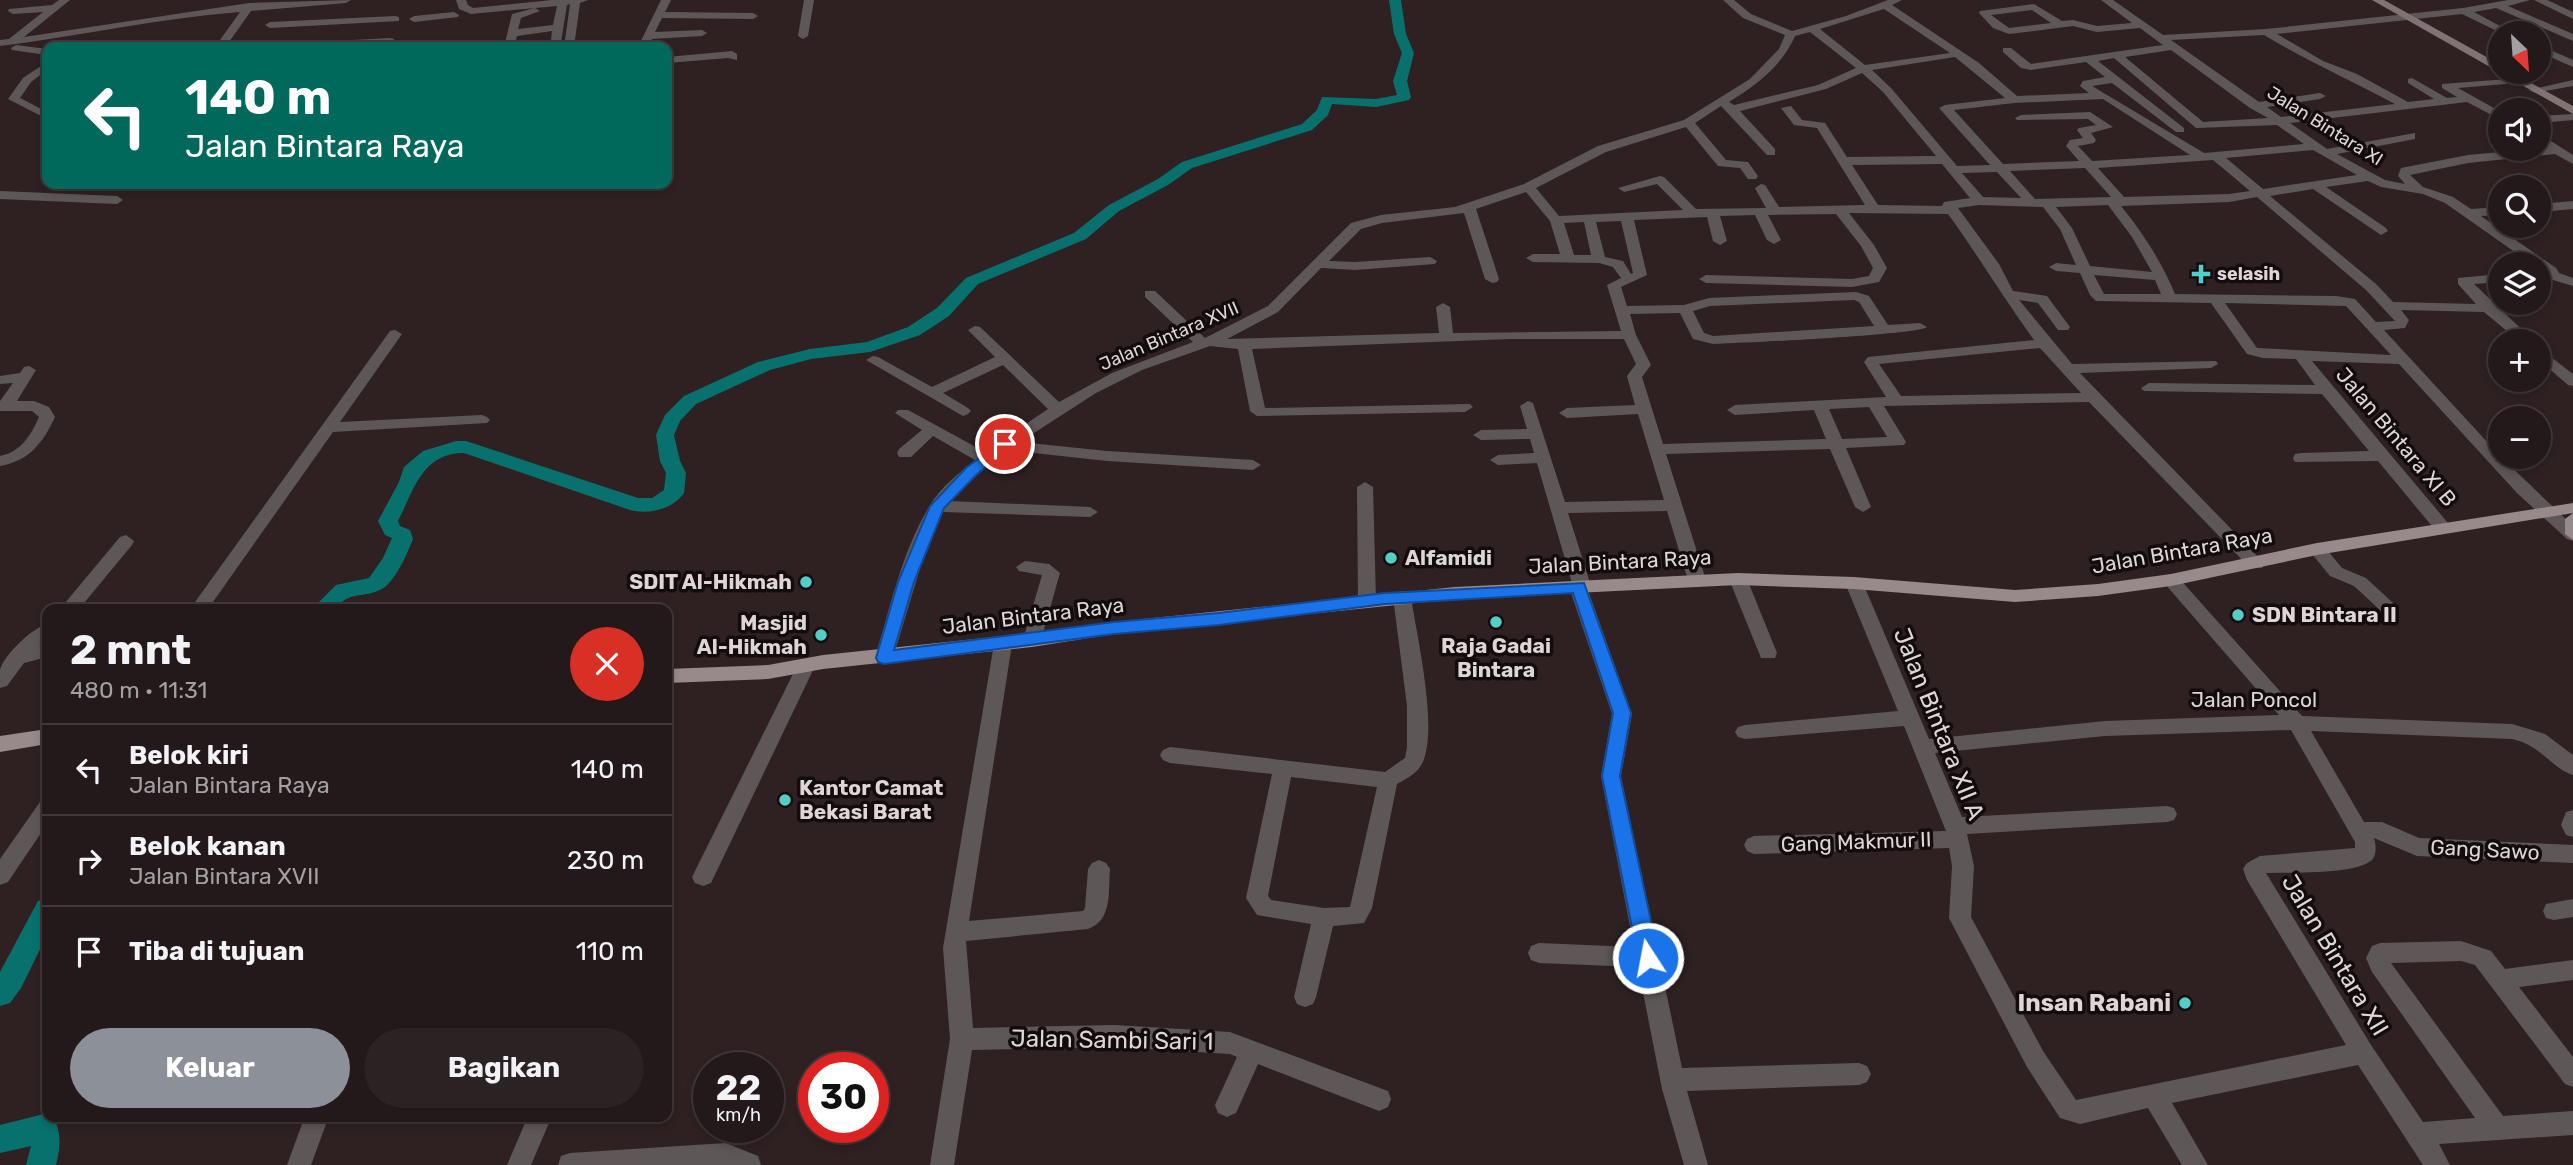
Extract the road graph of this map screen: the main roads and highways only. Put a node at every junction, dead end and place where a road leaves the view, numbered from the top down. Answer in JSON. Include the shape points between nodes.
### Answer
{"nodes":[{"id":1,"x":2573,"y":508,"type":"edge"},
{"id":2,"x":2573,"y":519,"type":"edge"},
{"id":3,"x":2573,"y":535,"type":"edge"},
{"id":4,"x":672,"y":677,"type":"edge"},
{"id":5,"x":42,"y":738,"type":"edge"},
{"id":6,"x":0,"y":744,"type":"edge"}],
"edges":[{"from":1,"to":4,"type":"main road","name":"Jalan Bintara Raya","via":[[2442,527],[2098,590],[2015,596],[1738,579],[1402,597],[768,672]]},
{"from":2,"to":3,"type":"main road"},
{"from":5,"to":6,"type":"main road"}]}
